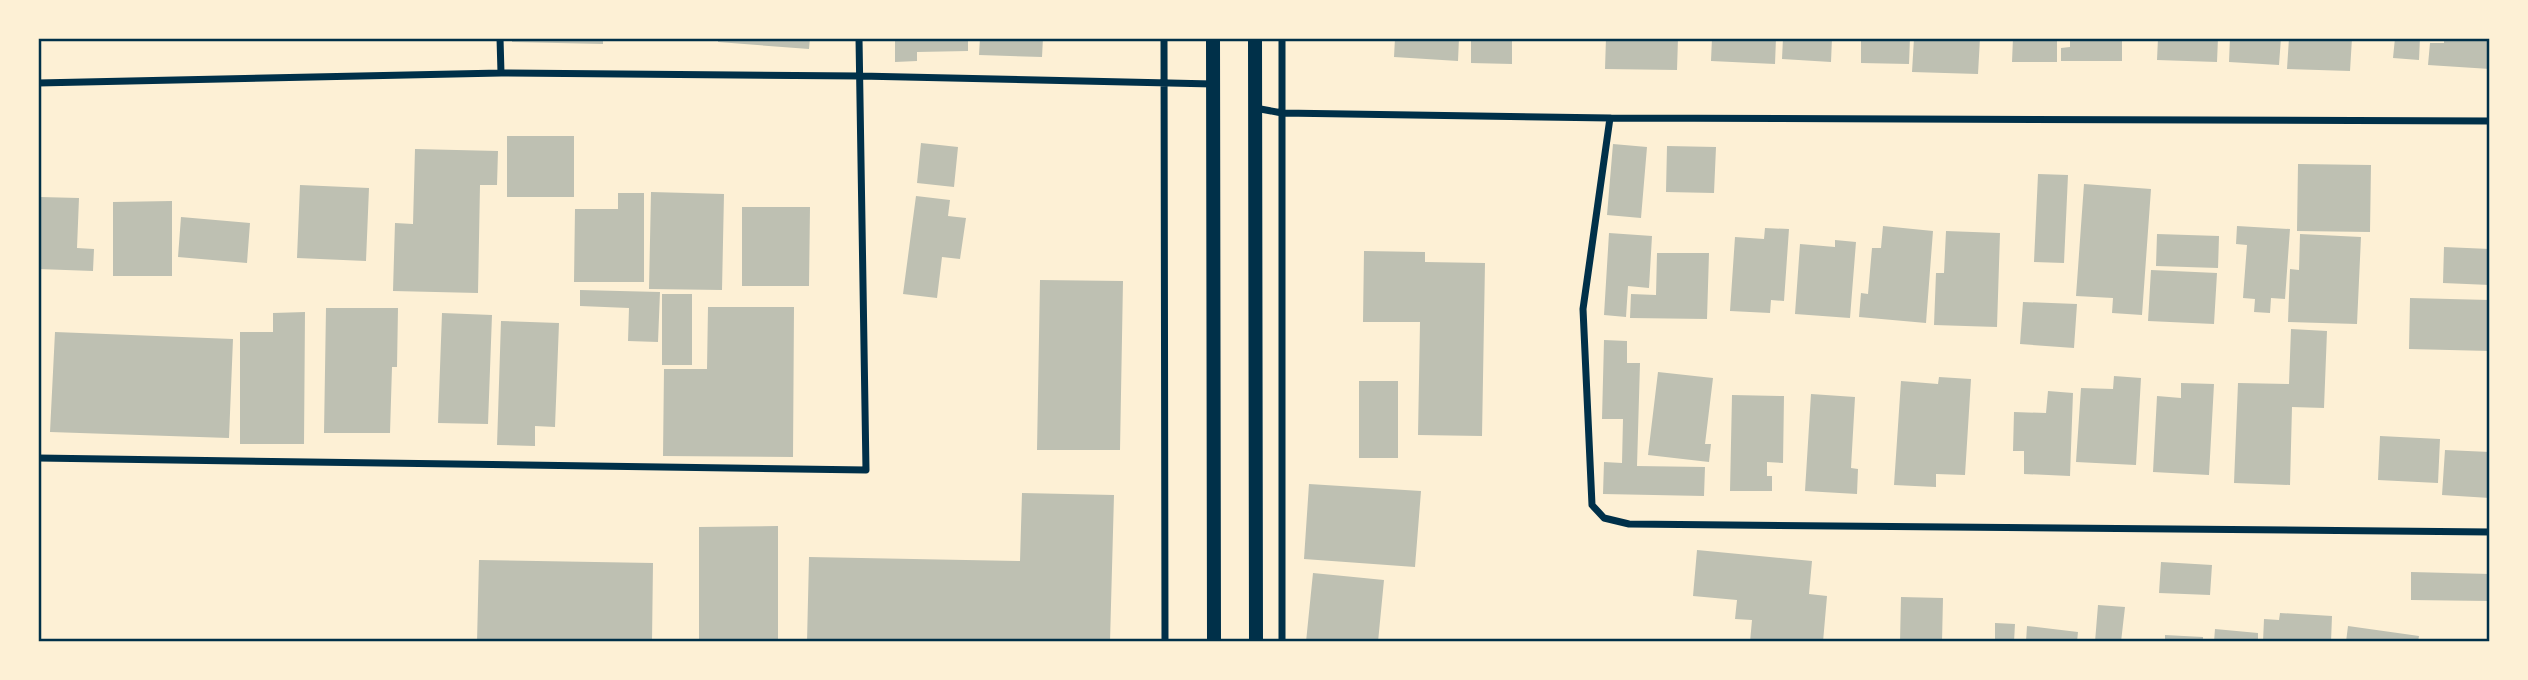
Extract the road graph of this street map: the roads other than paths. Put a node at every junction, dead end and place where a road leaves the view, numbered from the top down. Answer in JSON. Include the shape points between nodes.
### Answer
{"nodes":[{"id":1,"x":500,"y":38,"type":"edge"},
{"id":2,"x":859,"y":38,"type":"edge"},
{"id":3,"x":1164,"y":38,"type":"edge"},
{"id":4,"x":1213,"y":38,"type":"edge"},
{"id":5,"x":1255,"y":38,"type":"edge"},
{"id":6,"x":1282,"y":38,"type":"edge"},
{"id":7,"x":501,"y":73,"type":"junction"},
{"id":8,"x":860,"y":76,"type":"junction"},
{"id":9,"x":38,"y":83,"type":"edge"},
{"id":10,"x":1164,"y":83,"type":"junction"},
{"id":11,"x":1213,"y":84,"type":"junction"},
{"id":12,"x":1255,"y":108,"type":"junction"},
{"id":13,"x":1282,"y":113,"type":"junction"},
{"id":14,"x":1610,"y":118,"type":"junction"},
{"id":15,"x":2490,"y":121,"type":"edge"},
{"id":16,"x":38,"y":458,"type":"edge"},
{"id":17,"x":2490,"y":531,"type":"edge"},
{"id":18,"x":1166,"y":642,"type":"edge"},
{"id":19,"x":1214,"y":642,"type":"edge"},
{"id":20,"x":1256,"y":642,"type":"edge"},
{"id":21,"x":1282,"y":642,"type":"edge"}],
"edges":[{"from":1,"to":7,"type":"street"},
{"from":2,"to":8,"type":"street"},
{"from":3,"to":10,"type":"street"},
{"from":4,"to":11,"type":"main road"},
{"from":5,"to":12,"type":"main road"},
{"from":6,"to":13,"type":"street"},
{"from":7,"to":8,"type":"street"},
{"from":7,"to":9,"type":"street"},
{"from":8,"to":10,"type":"street"},
{"from":8,"to":16,"type":"street","via":[[866,470]]},
{"from":10,"to":11,"type":"street"},
{"from":10,"to":18,"type":"street"},
{"from":11,"to":19,"type":"main road"},
{"from":12,"to":13,"type":"street"},
{"from":12,"to":20,"type":"main road"},
{"from":13,"to":14,"type":"street"},
{"from":13,"to":21,"type":"street"},
{"from":14,"to":15,"type":"street"},
{"from":14,"to":17,"type":"street","via":[[1583,309],[1592,505],[1604,518],[1629,524]]}]}
